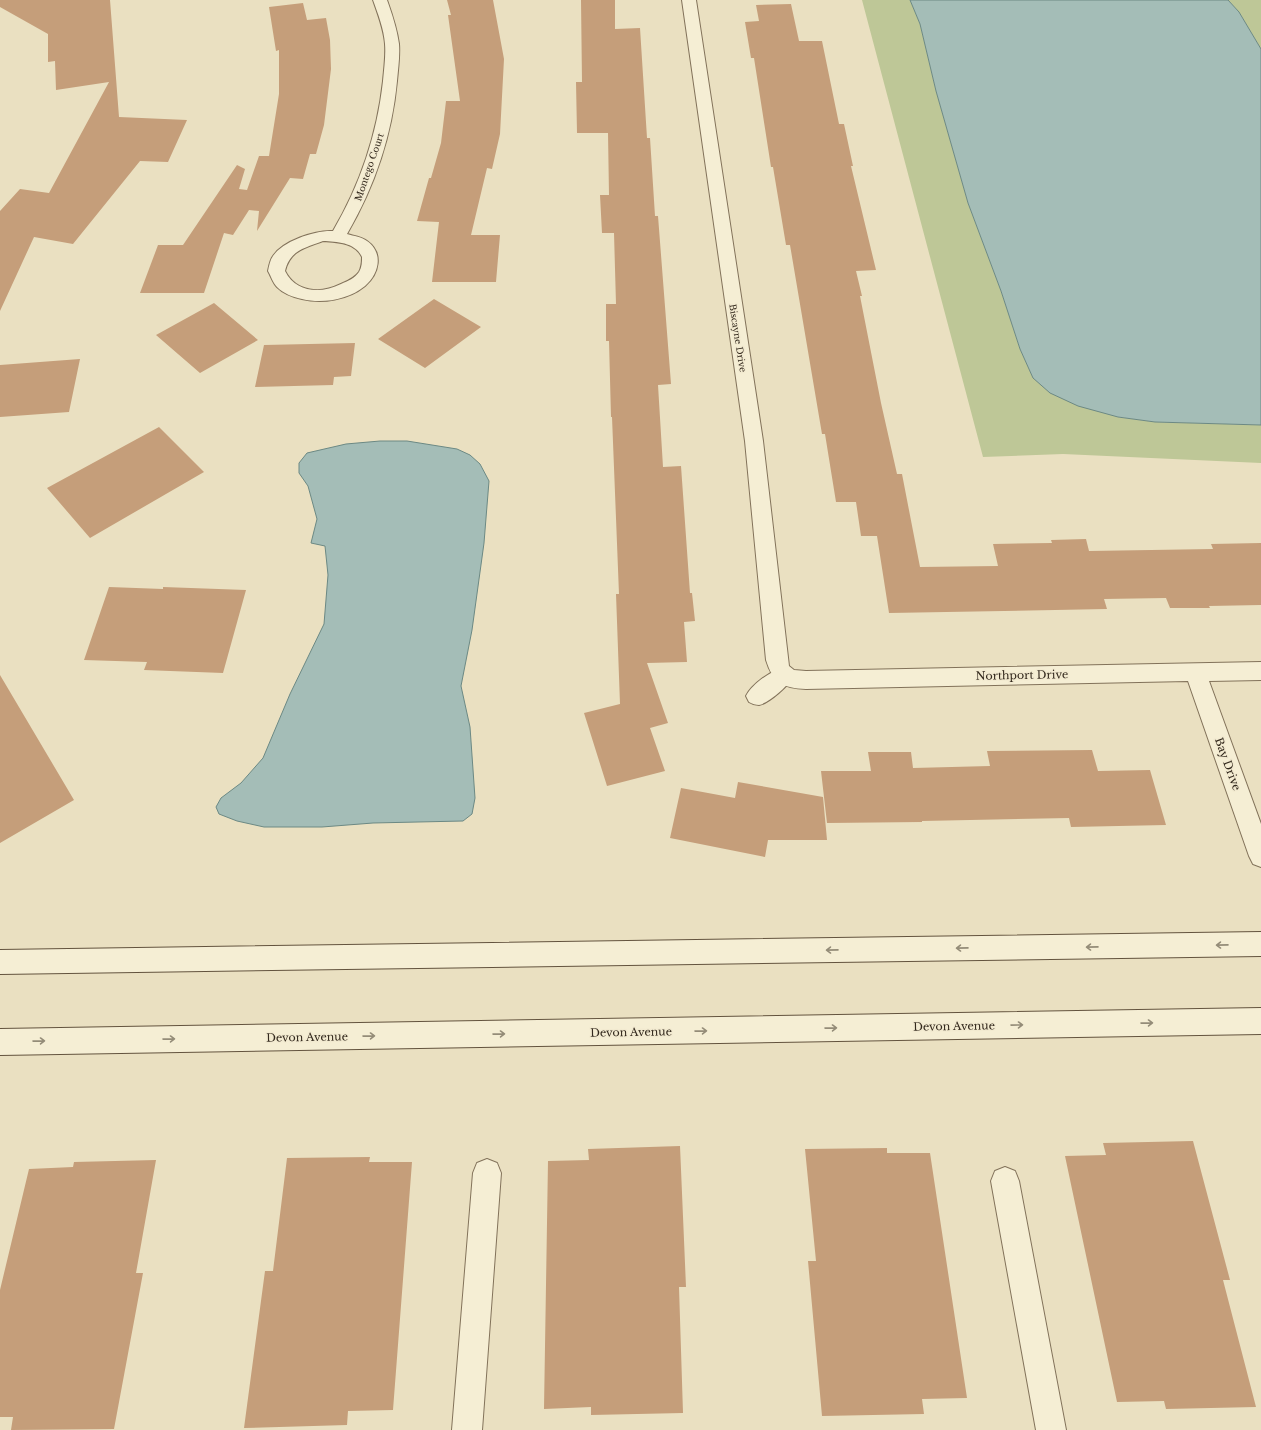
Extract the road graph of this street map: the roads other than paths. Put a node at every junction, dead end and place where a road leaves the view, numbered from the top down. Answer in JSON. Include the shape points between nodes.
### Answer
{"nodes":[{"id":1,"x":380,"y":0,"type":"edge"},
{"id":2,"x":689,"y":0,"type":"edge"},
{"id":3,"x":338,"y":236,"type":"junction"},
{"id":4,"x":1261,"y":671,"type":"edge"},
{"id":5,"x":1195,"y":672,"type":"junction"},
{"id":6,"x":783,"y":676,"type":"junction"},
{"id":7,"x":757,"y":696,"type":"dead end"},
{"id":8,"x":1261,"y":856,"type":"edge"},
{"id":9,"x":1261,"y":944,"type":"edge"},
{"id":10,"x":0,"y":962,"type":"edge"},
{"id":11,"x":1261,"y":1021,"type":"edge"},
{"id":12,"x":0,"y":1042,"type":"edge"},
{"id":13,"x":487,"y":1173,"type":"dead end"},
{"id":14,"x":1005,"y":1181,"type":"dead end"},
{"id":15,"x":467,"y":1430,"type":"edge"},
{"id":16,"x":1051,"y":1430,"type":"edge"}],
"edges":[{"from":1,"to":3,"type":"street","name":"Montego Court","via":[[392,46],[386,114],[377,150],[363,186],[351,215]]},
{"from":2,"to":6,"type":"street","name":"Biscayne Drive","via":[[754,441],[778,660]]},
{"from":3,"to":3,"type":"street","via":[[306,240],[282,255],[276,275],[282,284],[292,291],[322,296],[344,290],[362,280],[368,271],[368,253],[356,242]]},
{"from":4,"to":5,"type":"street","name":"Northport Drive"},
{"from":5,"to":6,"type":"street","name":"Northport Drive","via":[[806,680]]},
{"from":5,"to":8,"type":"street","name":"Bay Drive"},
{"from":6,"to":7,"type":"street"},
{"from":9,"to":10,"type":"street","one_way":true},
{"from":12,"to":11,"type":"street","name":"Devon Avenue","one_way":true},
{"from":13,"to":15,"type":"street"},
{"from":14,"to":16,"type":"street"}]}
